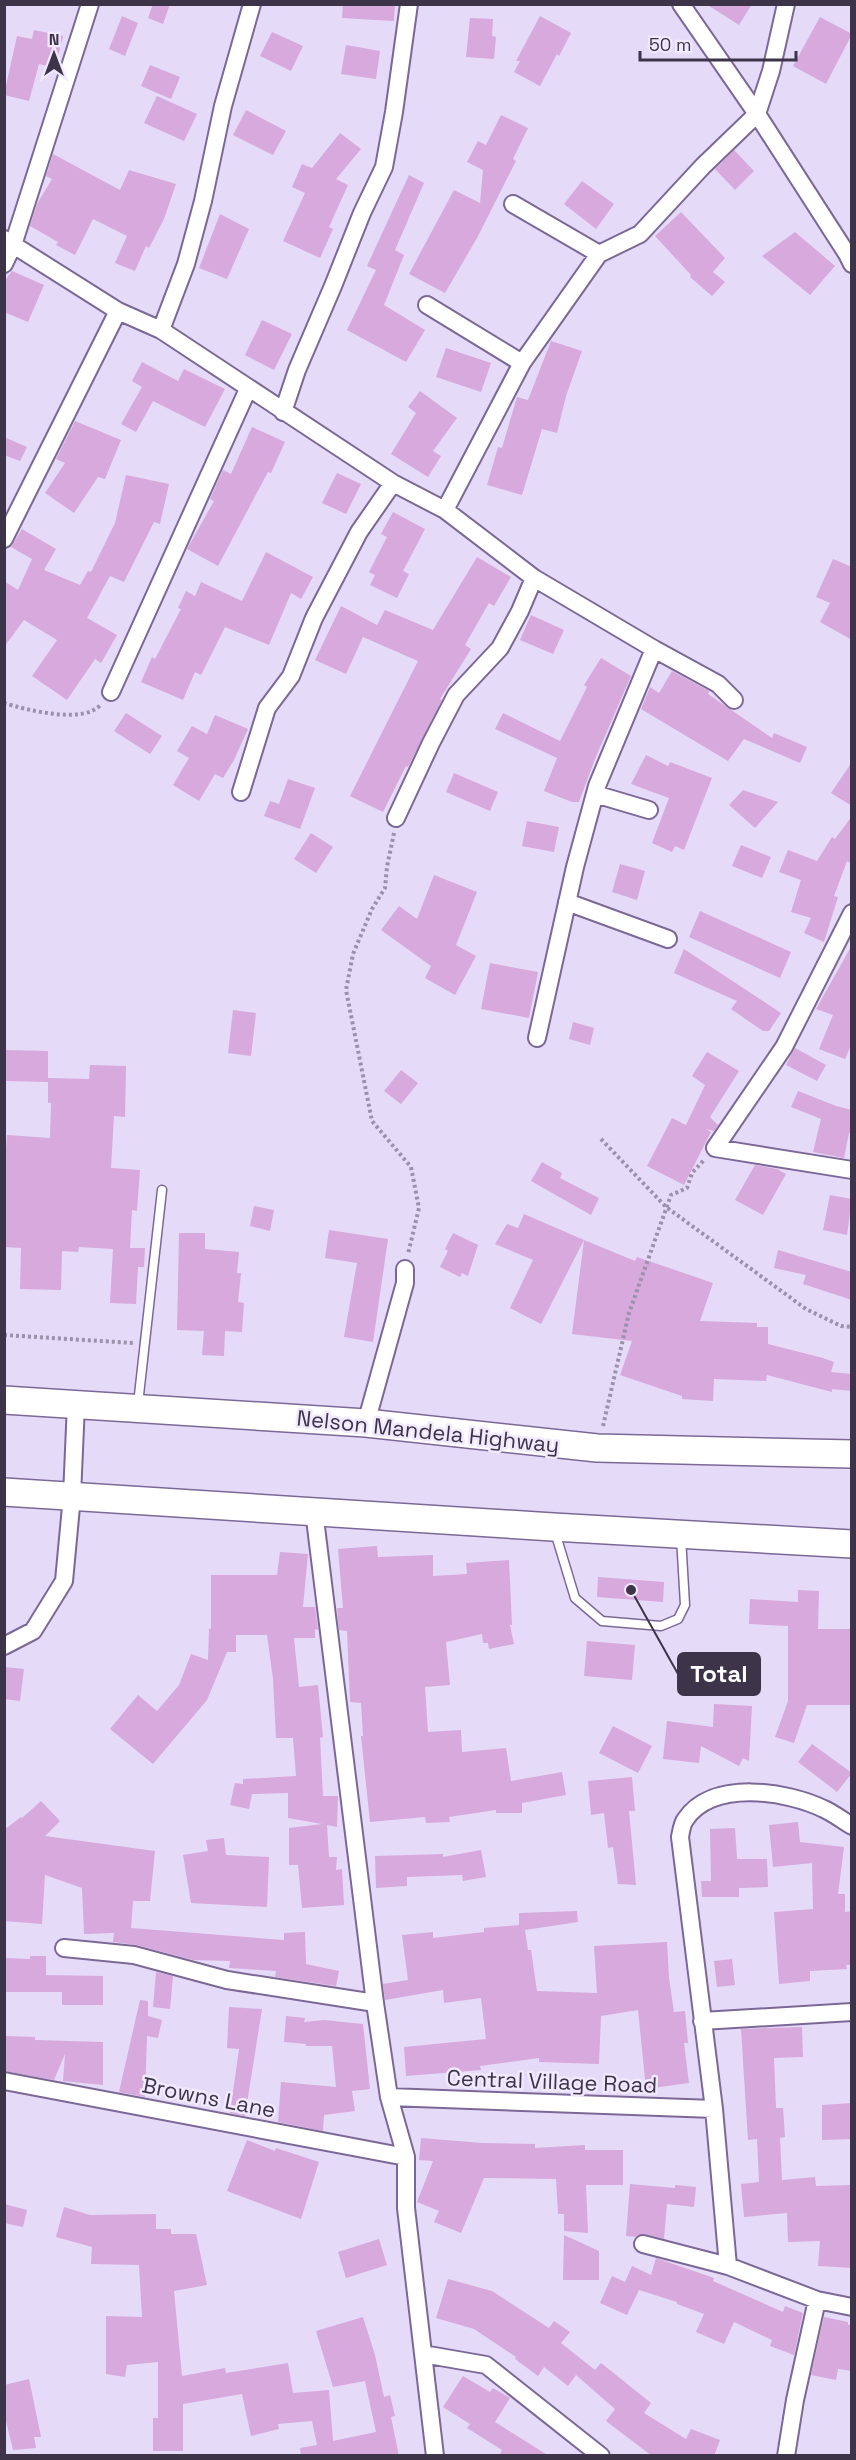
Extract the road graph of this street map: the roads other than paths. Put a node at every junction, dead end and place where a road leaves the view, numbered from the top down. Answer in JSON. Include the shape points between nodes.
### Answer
{"nodes":[{"id":1,"x":90,"y":4,"type":"edge"},
{"id":2,"x":252,"y":4,"type":"edge"},
{"id":3,"x":409,"y":4,"type":"edge"},
{"id":4,"x":681,"y":4,"type":"edge"},
{"id":5,"x":786,"y":4,"type":"edge"},
{"id":6,"x":757,"y":114,"type":"junction"},
{"id":7,"x":513,"y":204,"type":"dead end"},
{"id":8,"x":9,"y":242,"type":"edge"},
{"id":9,"x":599,"y":254,"type":"junction"},
{"id":10,"x":4,"y":264,"type":"edge"},
{"id":11,"x":852,"y":264,"type":"edge"},
{"id":12,"x":427,"y":305,"type":"dead end"},
{"id":13,"x":118,"y":311,"type":"junction"},
{"id":14,"x":161,"y":330,"type":"junction"},
{"id":15,"x":522,"y":363,"type":"junction"},
{"id":16,"x":248,"y":389,"type":"junction"},
{"id":17,"x":283,"y":412,"type":"junction"},
{"id":18,"x":393,"y":483,"type":"junction"},
{"id":19,"x":445,"y":510,"type":"junction"},
{"id":20,"x":4,"y":539,"type":"edge"},
{"id":21,"x":534,"y":578,"type":"junction"},
{"id":22,"x":654,"y":649,"type":"junction"},
{"id":23,"x":111,"y":692,"type":"road end"},
{"id":24,"x":734,"y":700,"type":"dead end"},
{"id":25,"x":241,"y":792,"type":"dead end"},
{"id":26,"x":595,"y":794,"type":"junction"},
{"id":27,"x":649,"y":810,"type":"dead end"},
{"id":28,"x":396,"y":818,"type":"road end"},
{"id":29,"x":567,"y":902,"type":"junction"},
{"id":30,"x":852,"y":913,"type":"edge"},
{"id":31,"x":668,"y":939,"type":"dead end"},
{"id":32,"x":537,"y":1038,"type":"dead end"},
{"id":33,"x":852,"y":1170,"type":"edge"},
{"id":34,"x":162,"y":1190,"type":"dead end"},
{"id":35,"x":405,"y":1269,"type":"road end"},
{"id":36,"x":4,"y":1400,"type":"edge"},
{"id":37,"x":76,"y":1404,"type":"junction"},
{"id":38,"x":138,"y":1407,"type":"junction"},
{"id":39,"x":366,"y":1423,"type":"junction"},
{"id":40,"x":852,"y":1454,"type":"edge"},
{"id":41,"x":4,"y":1492,"type":"edge"},
{"id":42,"x":72,"y":1496,"type":"junction"},
{"id":43,"x":314,"y":1511,"type":"junction"},
{"id":44,"x":553,"y":1527,"type":"junction"},
{"id":45,"x":681,"y":1533,"type":"junction"},
{"id":46,"x":852,"y":1544,"type":"edge"},
{"id":47,"x":4,"y":1646,"type":"edge"},
{"id":48,"x":852,"y":1826,"type":"edge"},
{"id":49,"x":64,"y":1948,"type":"dead end"},
{"id":50,"x":375,"y":2003,"type":"junction"},
{"id":51,"x":852,"y":2012,"type":"edge"},
{"id":52,"x":702,"y":2021,"type":"junction"},
{"id":53,"x":4,"y":2081,"type":"edge"},
{"id":54,"x":389,"y":2097,"type":"junction"},
{"id":55,"x":714,"y":2109,"type":"junction"},
{"id":56,"x":406,"y":2157,"type":"junction"},
{"id":57,"x":643,"y":2244,"type":"dead end"},
{"id":58,"x":728,"y":2266,"type":"junction"},
{"id":59,"x":817,"y":2300,"type":"junction"},
{"id":60,"x":852,"y":2307,"type":"edge"},
{"id":61,"x":423,"y":2354,"type":"junction"},
{"id":62,"x":435,"y":2456,"type":"edge"},
{"id":63,"x":601,"y":2456,"type":"edge"},
{"id":64,"x":786,"y":2456,"type":"edge"}],
"edges":[{"from":1,"to":8,"type":"street"},
{"from":2,"to":14,"type":"street","via":[[223,106],[198,222]]},
{"from":3,"to":17,"type":"street","via":[[384,167],[297,370]]},
{"from":4,"to":6,"type":"street"},
{"from":5,"to":6,"type":"street"},
{"from":6,"to":9,"type":"street","via":[[640,234]]},
{"from":6,"to":11,"type":"street"},
{"from":7,"to":9,"type":"street"},
{"from":8,"to":10,"type":"street"},
{"from":8,"to":13,"type":"street"},
{"from":9,"to":15,"type":"street"},
{"from":12,"to":15,"type":"street"},
{"from":13,"to":14,"type":"street"},
{"from":13,"to":20,"type":"street"},
{"from":14,"to":16,"type":"street"},
{"from":15,"to":19,"type":"street"},
{"from":16,"to":17,"type":"street"},
{"from":16,"to":23,"type":"street"},
{"from":17,"to":18,"type":"street"},
{"from":18,"to":19,"type":"street"},
{"from":18,"to":25,"type":"street","via":[[359,532],[314,618],[291,676],[267,708]]},
{"from":19,"to":21,"type":"street"},
{"from":21,"to":22,"type":"street"},
{"from":21,"to":28,"type":"street","via":[[500,648],[456,695]]},
{"from":22,"to":24,"type":"street","via":[[718,684]]},
{"from":22,"to":26,"type":"street"},
{"from":26,"to":27,"type":"street"},
{"from":26,"to":29,"type":"street"},
{"from":29,"to":31,"type":"street"},
{"from":29,"to":32,"type":"street"},
{"from":30,"to":33,"type":"street","via":[[784,1047],[715,1149]]},
{"from":34,"to":38,"type":"lane"},
{"from":35,"to":39,"type":"street"},
{"from":36,"to":37,"type":"highway","name":"Nelson Mandela Highway"},
{"from":37,"to":38,"type":"highway","name":"Nelson Mandela Highway"},
{"from":37,"to":42,"type":"street"},
{"from":38,"to":39,"type":"highway","name":"Nelson Mandela Highway"},
{"from":39,"to":40,"type":"highway","name":"Nelson Mandela Highway","via":[[597,1448]]},
{"from":41,"to":42,"type":"highway"},
{"from":42,"to":43,"type":"highway"},
{"from":42,"to":47,"type":"street","via":[[64,1581],[33,1631]]},
{"from":43,"to":44,"type":"highway"},
{"from":43,"to":50,"type":"street"},
{"from":44,"to":45,"type":"highway"},
{"from":44,"to":45,"type":"lane","via":[[574,1598],[602,1621],[661,1626],[678,1618],[685,1605]]},
{"from":45,"to":46,"type":"highway"},
{"from":48,"to":52,"type":"street","via":[[823,1809],[752,1791],[722,1795],[697,1807],[684,1821],[680,1837]]},
{"from":49,"to":50,"type":"street","via":[[134,1955],[227,1980]]},
{"from":50,"to":54,"type":"street"},
{"from":51,"to":52,"type":"street"},
{"from":52,"to":55,"type":"street"},
{"from":53,"to":56,"type":"street","name":"Browns Lane"},
{"from":54,"to":55,"type":"street","name":"Central Village Road"},
{"from":54,"to":56,"type":"street"},
{"from":55,"to":58,"type":"street"},
{"from":56,"to":61,"type":"street","via":[[406,2208]]},
{"from":57,"to":58,"type":"street"},
{"from":58,"to":59,"type":"street"},
{"from":59,"to":60,"type":"street"},
{"from":59,"to":64,"type":"street"},
{"from":61,"to":62,"type":"street"},
{"from":61,"to":63,"type":"street","via":[[486,2365]]}]}
